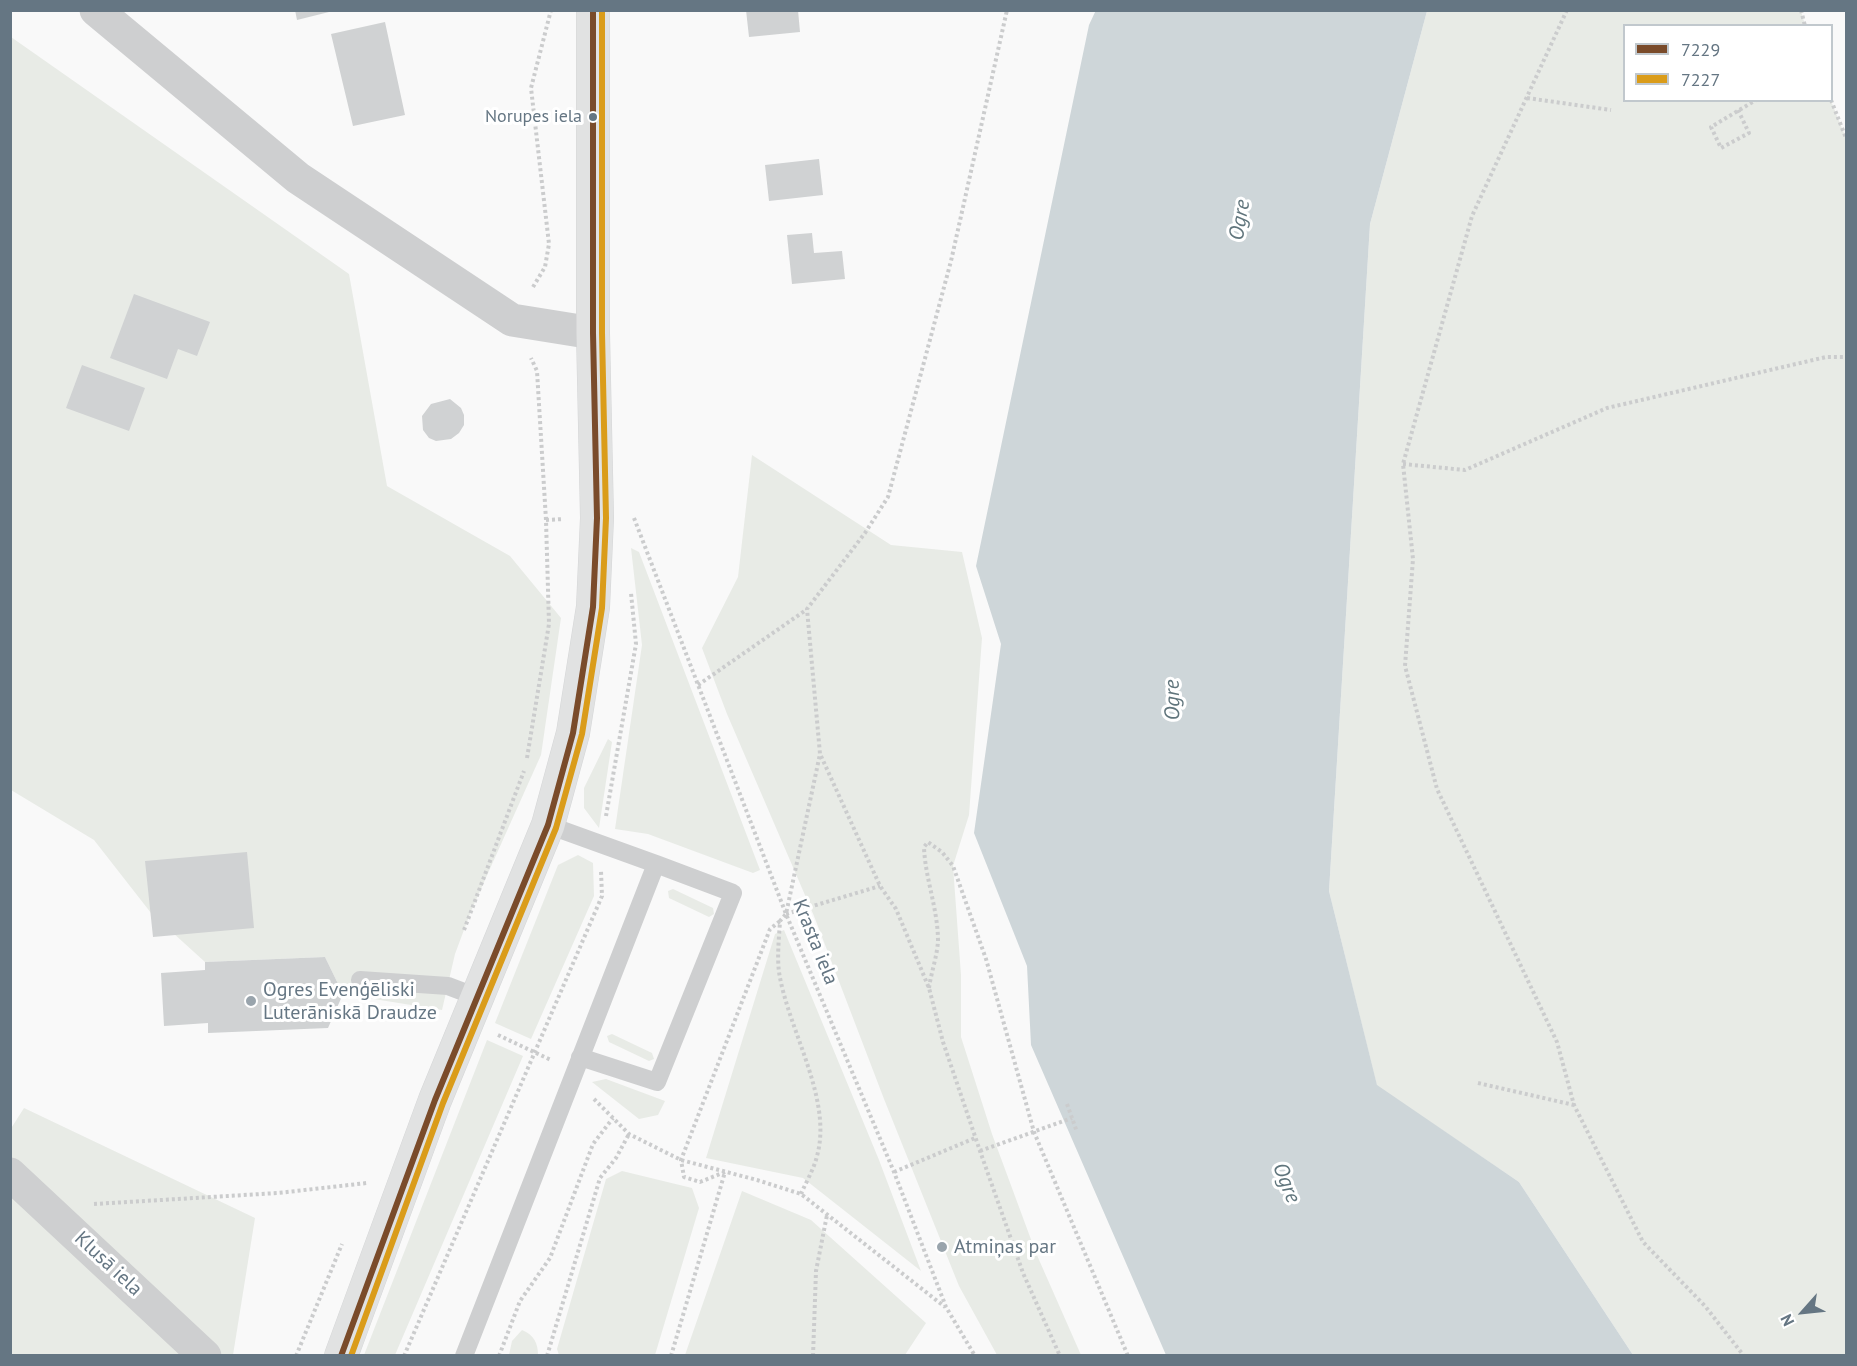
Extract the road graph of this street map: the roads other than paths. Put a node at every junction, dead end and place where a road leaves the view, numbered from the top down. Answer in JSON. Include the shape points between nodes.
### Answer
{"nodes":[{"id":1,"x":96,"y":10,"type":"edge"},
{"id":2,"x":593,"y":10,"type":"edge"},
{"id":3,"x":593,"y":333,"type":"junction"},
{"id":4,"x":548,"y":825,"type":"junction"},
{"id":5,"x":656,"y":864,"type":"junction"},
{"id":6,"x":360,"y":980,"type":"dead end"},
{"id":7,"x":472,"y":1009,"type":"junction"},
{"id":8,"x":580,"y":1057,"type":"junction"},
{"id":9,"x":10,"y":1174,"type":"edge"},
{"id":10,"x":206,"y":1356,"type":"edge"},
{"id":11,"x":340,"y":1356,"type":"edge"},
{"id":12,"x":464,"y":1356,"type":"edge"}],
"edges":[{"from":1,"to":3,"type":"street","via":[[298,178],[512,320]]},
{"from":2,"to":3,"type":"main road"},
{"from":3,"to":4,"type":"main road","via":[[597,518],[593,607],[573,733]]},
{"from":4,"to":5,"type":"lane"},
{"from":4,"to":7,"type":"main road"},
{"from":5,"to":8,"type":"lane"},
{"from":5,"to":8,"type":"lane","via":[[733,893],[657,1082]]},
{"from":6,"to":7,"type":"lane","via":[[448,986]]},
{"from":7,"to":11,"type":"main road"},
{"from":8,"to":12,"type":"lane"},
{"from":9,"to":10,"type":"street","name":"Klusā iela"}]}
